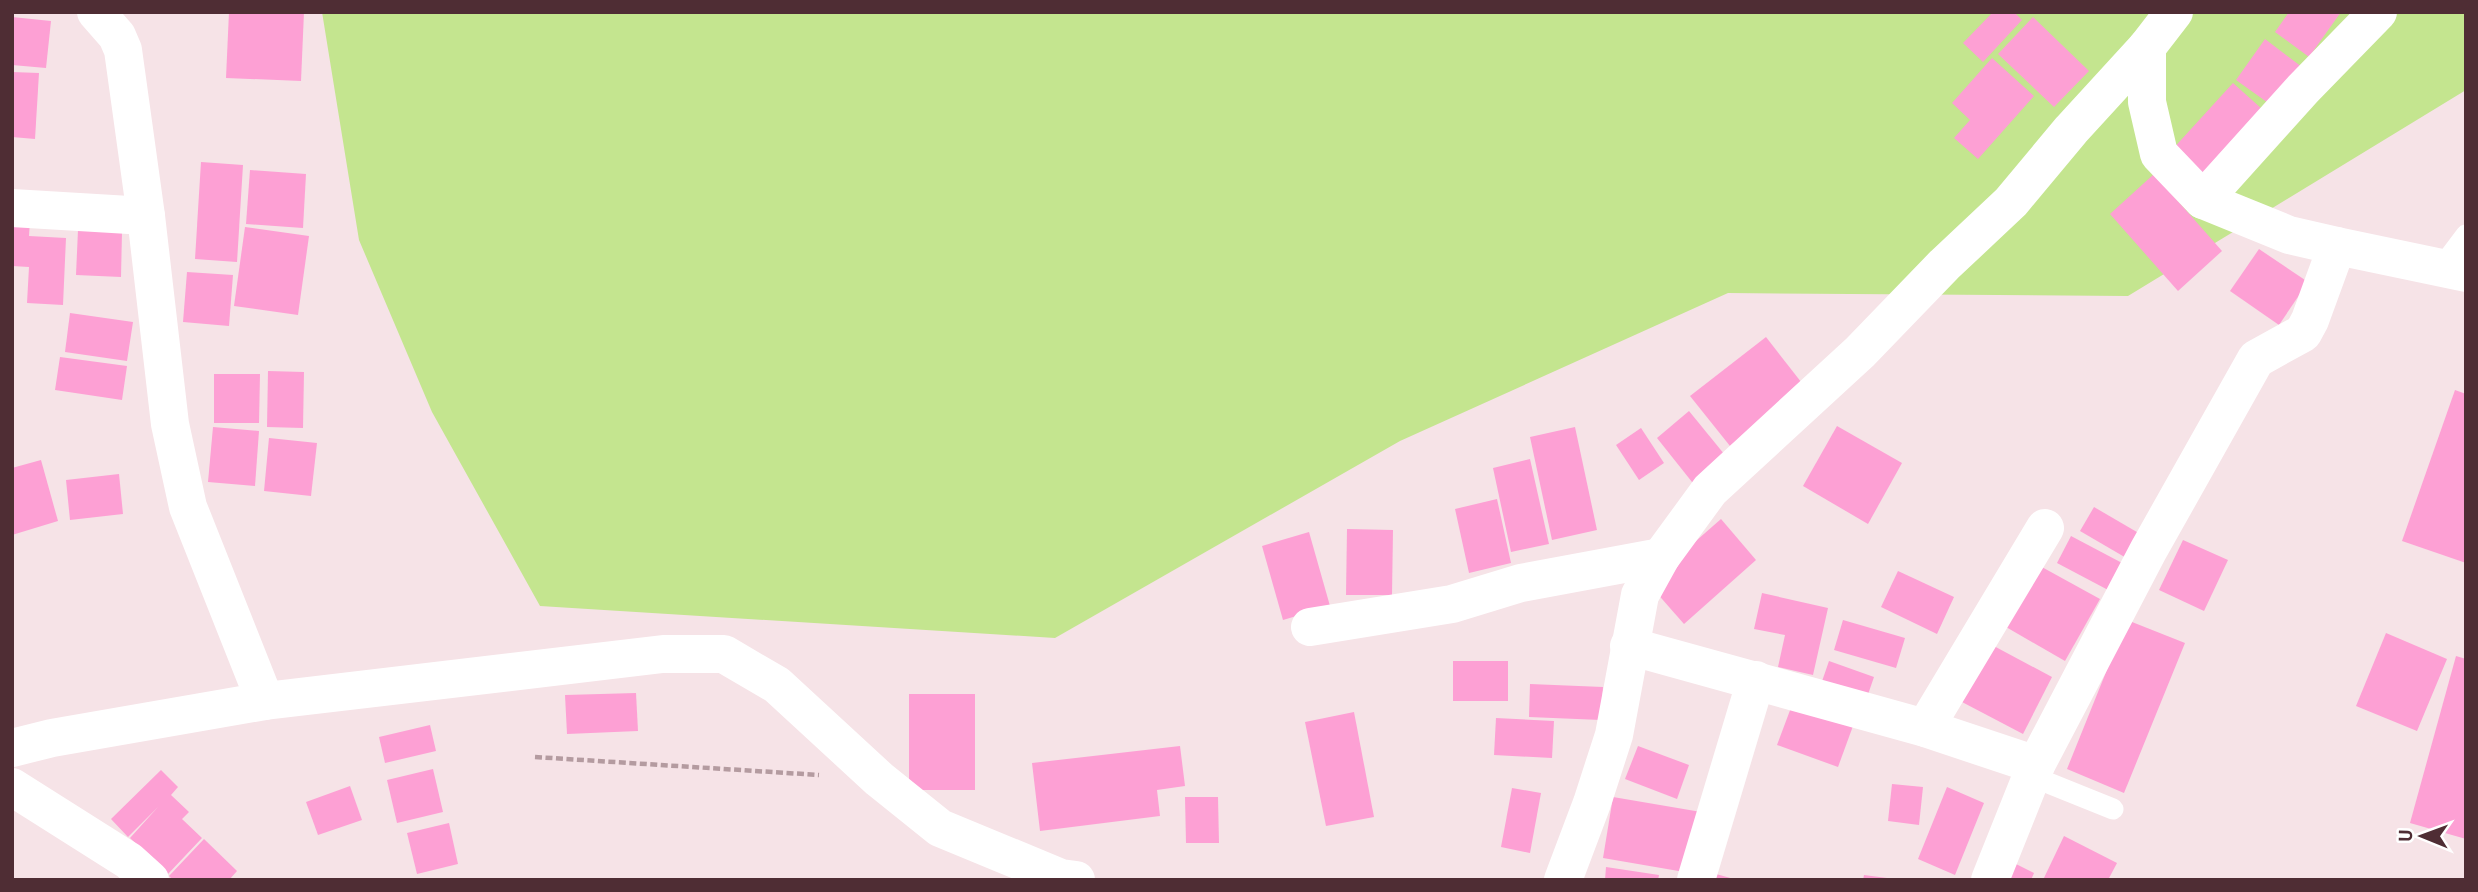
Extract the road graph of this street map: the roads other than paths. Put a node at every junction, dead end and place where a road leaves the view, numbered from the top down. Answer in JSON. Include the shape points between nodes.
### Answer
{"nodes":[{"id":1,"x":96,"y":12,"type":"edge"},
{"id":2,"x":2174,"y":12,"type":"edge"},
{"id":3,"x":2378,"y":12,"type":"edge"},
{"id":4,"x":2147,"y":47,"type":"junction"},
{"id":5,"x":2203,"y":200,"type":"junction"},
{"id":6,"x":12,"y":208,"type":"edge"},
{"id":7,"x":146,"y":216,"type":"junction"},
{"id":8,"x":2466,"y":235,"type":"edge"},
{"id":9,"x":2337,"y":246,"type":"junction"},
{"id":10,"x":2454,"y":270,"type":"edge"},
{"id":11,"x":2045,"y":528,"type":"dead end"},
{"id":12,"x":1661,"y":556,"type":"junction"},
{"id":13,"x":1310,"y":627,"type":"dead end"},
{"id":14,"x":1629,"y":646,"type":"junction"},
{"id":15,"x":1756,"y":680,"type":"junction"},
{"id":16,"x":265,"y":701,"type":"junction"},
{"id":17,"x":1925,"y":728,"type":"junction"},
{"id":18,"x":12,"y":748,"type":"edge"},
{"id":19,"x":2034,"y":771,"type":"junction"},
{"id":20,"x":12,"y":787,"type":"edge"},
{"id":21,"x":2113,"y":809,"type":"dead end"},
{"id":22,"x":150,"y":880,"type":"edge"},
{"id":23,"x":1076,"y":880,"type":"edge"},
{"id":24,"x":1563,"y":880,"type":"edge"},
{"id":25,"x":1696,"y":880,"type":"edge"},
{"id":26,"x":1990,"y":880,"type":"edge"}],
"edges":[{"from":1,"to":7,"type":"street","via":[[123,50]]},
{"from":2,"to":4,"type":"street"},
{"from":3,"to":5,"type":"street"},
{"from":4,"to":5,"type":"street","via":[[2147,102],[2159,154]]},
{"from":4,"to":12,"type":"street","via":[[2011,202],[1860,352],[1710,490]]},
{"from":5,"to":9,"type":"street","via":[[2289,235]]},
{"from":6,"to":7,"type":"street"},
{"from":7,"to":16,"type":"street","via":[[170,424],[188,507]]},
{"from":8,"to":10,"type":"lane"},
{"from":9,"to":10,"type":"street"},
{"from":9,"to":19,"type":"street","via":[[2303,333],[2256,359],[2249,369]]},
{"from":11,"to":17,"type":"street"},
{"from":12,"to":13,"type":"street","via":[[1521,583],[1452,604]]},
{"from":12,"to":14,"type":"street","via":[[1640,595]]},
{"from":14,"to":15,"type":"street"},
{"from":14,"to":24,"type":"street","via":[[1614,735]]},
{"from":15,"to":17,"type":"street"},
{"from":15,"to":25,"type":"street"},
{"from":16,"to":18,"type":"street"},
{"from":16,"to":23,"type":"street","via":[[663,654],[724,654],[777,685],[940,828]]},
{"from":17,"to":19,"type":"street"},
{"from":19,"to":21,"type":"lane"},
{"from":19,"to":26,"type":"street"},
{"from":20,"to":22,"type":"street","via":[[129,861]]}]}
